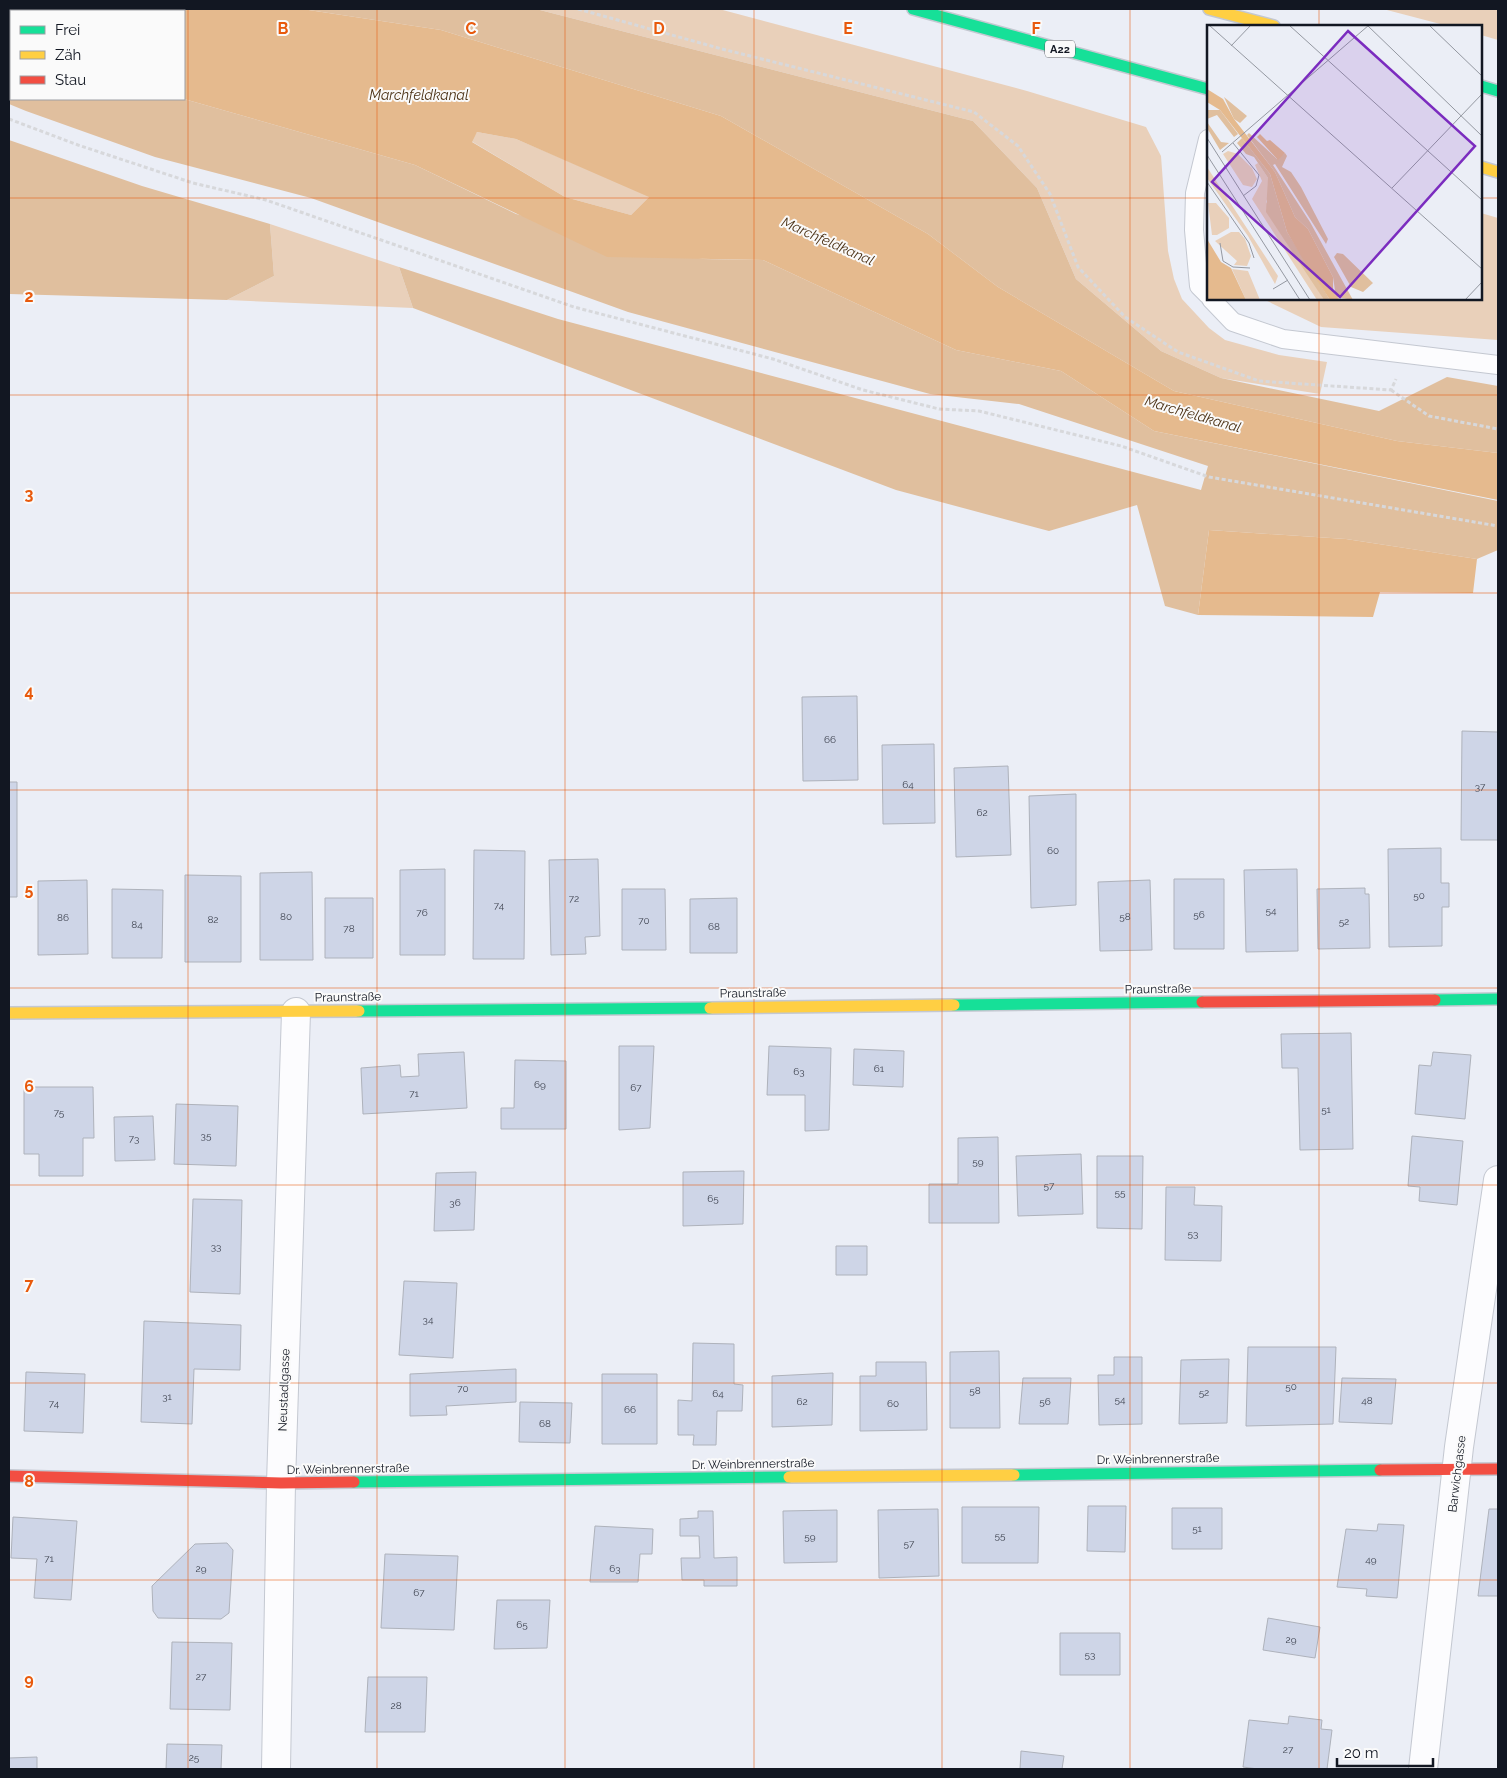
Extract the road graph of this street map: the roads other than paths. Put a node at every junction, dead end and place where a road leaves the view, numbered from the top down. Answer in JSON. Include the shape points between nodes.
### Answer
{"nodes":[{"id":1,"x":913,"y":9,"type":"edge"},
{"id":2,"x":1209,"y":9,"type":"edge"},
{"id":3,"x":1270,"y":25,"type":"edge"},
{"id":4,"x":1482,"y":86,"type":"edge"},
{"id":5,"x":1207,"y":89,"type":"edge"},
{"id":6,"x":1498,"y":91,"type":"edge"},
{"id":7,"x":1207,"y":143,"type":"edge"},
{"id":8,"x":1482,"y":167,"type":"edge"},
{"id":9,"x":1498,"y":172,"type":"edge"},
{"id":10,"x":1207,"y":294,"type":"edge"},
{"id":11,"x":1213,"y":300,"type":"edge"},
{"id":12,"x":1498,"y":365,"type":"edge"},
{"id":13,"x":1498,"y":999,"type":"edge"},
{"id":14,"x":296,"y":1012,"type":"junction"},
{"id":15,"x":9,"y":1013,"type":"edge"},
{"id":16,"x":1498,"y":1180,"type":"edge"},
{"id":17,"x":1457,"y":1470,"type":"junction"},
{"id":18,"x":1498,"y":1470,"type":"edge"},
{"id":19,"x":9,"y":1476,"type":"edge"},
{"id":20,"x":281,"y":1483,"type":"junction"},
{"id":21,"x":276,"y":1769,"type":"edge"},
{"id":22,"x":1423,"y":1769,"type":"edge"}],
"edges":[{"from":1,"to":5,"type":"main road","number":"A22"},
{"from":2,"to":3,"type":"main road"},
{"from":4,"to":6,"type":"main road"},
{"from":7,"to":10,"type":"lane","via":[[1195,193],[1194,230],[1199,286]]},
{"from":8,"to":9,"type":"main road"},
{"from":11,"to":12,"type":"lane","via":[[1233,322],[1284,339]]},
{"from":13,"to":14,"type":"main road","name":"Praunstraße"},
{"from":14,"to":15,"type":"main road","name":"Praunstraße"},
{"from":14,"to":20,"type":"street","name":"Neustadlgasse"},
{"from":16,"to":17,"type":"street","name":"Barwichgasse"},
{"from":17,"to":18,"type":"main road","name":"Dr. Weinbrennerstraße"},
{"from":17,"to":20,"type":"main road","name":"Dr. Weinbrennerstraße"},
{"from":17,"to":22,"type":"street","name":"Barwichgasse"},
{"from":19,"to":20,"type":"main road","name":"Dr. Weinbrennerstraße"},
{"from":20,"to":21,"type":"street","name":"Neustadlgasse"}]}
